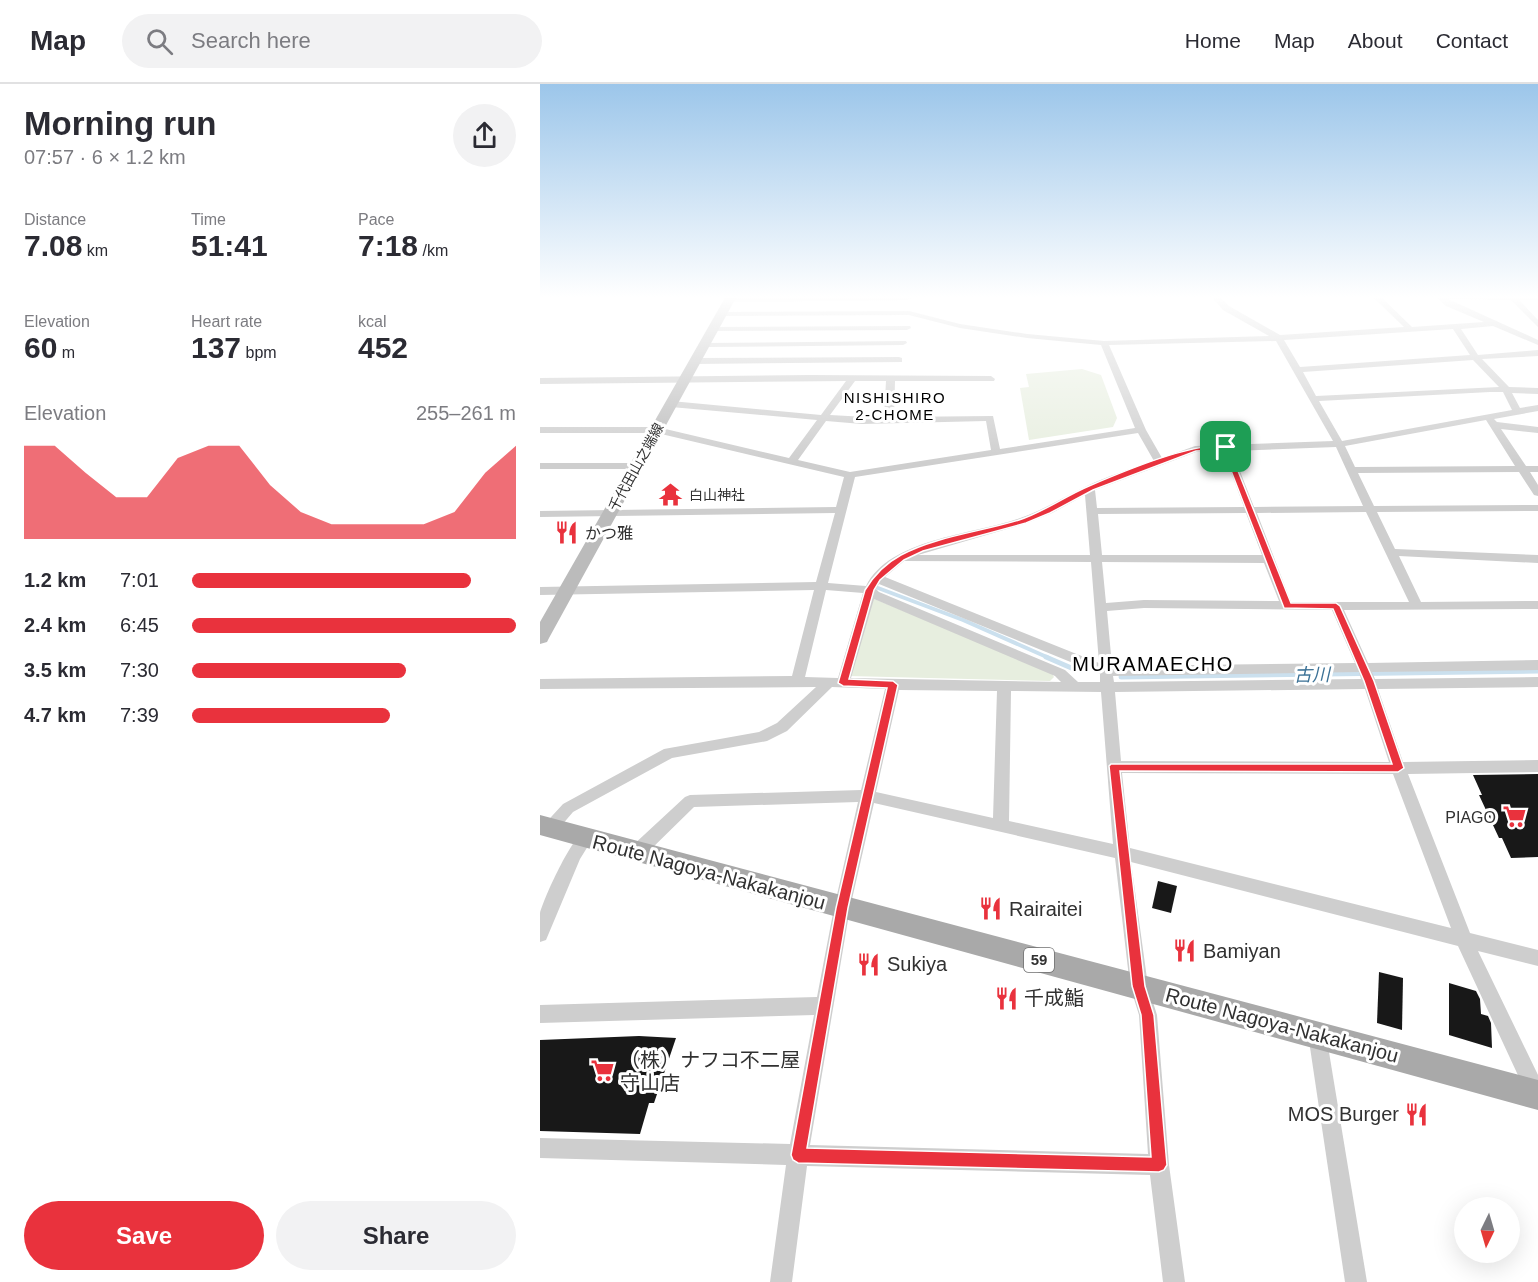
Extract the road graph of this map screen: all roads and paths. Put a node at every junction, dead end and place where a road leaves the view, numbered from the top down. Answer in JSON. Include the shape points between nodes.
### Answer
{"nodes":[{"id":1,"x":701,"y":352,"type":"edge"},
{"id":2,"x":819,"y":352,"type":"edge"},
{"id":3,"x":901,"y":352,"type":"edge"},
{"id":4,"x":1108,"y":352,"type":"edge"},
{"id":5,"x":1287,"y":352,"type":"edge"},
{"id":6,"x":1472,"y":352,"type":"edge"},
{"id":7,"x":1538,"y":353,"type":"edge"},
{"id":8,"x":1476,"y":358,"type":"junction"},
{"id":9,"x":899,"y":360,"type":"junction"},
{"id":10,"x":695,"y":361,"type":"junction"},
{"id":11,"x":816,"y":361,"type":"junction"},
{"id":12,"x":1297,"y":370,"type":"junction"},
{"id":13,"x":808,"y":378,"type":"junction"},
{"id":14,"x":853,"y":378,"type":"junction"},
{"id":15,"x":893,"y":378,"type":"junction"},
{"id":16,"x":991,"y":379,"type":"dead end"},
{"id":17,"x":685,"y":380,"type":"junction"},
{"id":18,"x":540,"y":381,"type":"edge"},
{"id":19,"x":1506,"y":389,"type":"junction"},
{"id":20,"x":1538,"y":391,"type":"edge"},
{"id":21,"x":1313,"y":399,"type":"junction"},
{"id":22,"x":671,"y":404,"type":"junction"},
{"id":23,"x":1538,"y":408,"type":"edge"},
{"id":24,"x":1517,"y":411,"type":"junction"},
{"id":25,"x":824,"y":417,"type":"junction"},
{"id":26,"x":1493,"y":419,"type":"junction"},
{"id":27,"x":889,"y":421,"type":"junction"},
{"id":28,"x":1538,"y":423,"type":"edge"},
{"id":29,"x":540,"y":430,"type":"edge"},
{"id":30,"x":657,"y":430,"type":"junction"},
{"id":31,"x":1142,"y":430,"type":"junction"},
{"id":32,"x":1538,"y":430,"type":"edge"},
{"id":33,"x":1339,"y":444,"type":"junction"},
{"id":34,"x":1226,"y":447,"type":"junction"},
{"id":35,"x":996,"y":453,"type":"junction"},
{"id":36,"x":791,"y":462,"type":"junction"},
{"id":37,"x":1160,"y":462,"type":"junction"},
{"id":38,"x":540,"y":466,"type":"edge"},
{"id":39,"x":636,"y":466,"type":"junction"},
{"id":40,"x":1521,"y":468,"type":"junction"},
{"id":41,"x":1538,"y":469,"type":"edge"},
{"id":42,"x":1351,"y":470,"type":"junction"},
{"id":43,"x":850,"y":475,"type":"junction"},
{"id":44,"x":1090,"y":488,"type":"junction"},
{"id":45,"x":1538,"y":493,"type":"edge"},
{"id":46,"x":1538,"y":508,"type":"edge"},
{"id":47,"x":1370,"y":509,"type":"junction"},
{"id":48,"x":840,"y":510,"type":"junction"},
{"id":49,"x":1249,"y":510,"type":"junction"},
{"id":50,"x":1093,"y":511,"type":"junction"},
{"id":51,"x":610,"y":513,"type":"junction"},
{"id":52,"x":540,"y":514,"type":"edge"},
{"id":53,"x":1391,"y":552,"type":"junction"},
{"id":54,"x":1096,"y":557,"type":"junction"},
{"id":55,"x":901,"y":558,"type":"junction"},
{"id":56,"x":1269,"y":559,"type":"junction"},
{"id":57,"x":1538,"y":559,"type":"edge"},
{"id":58,"x":873,"y":584,"type":"junction"},
{"id":59,"x":823,"y":586,"type":"junction"},
{"id":60,"x":540,"y":591,"type":"edge"},
{"id":61,"x":566,"y":591,"type":"junction"},
{"id":62,"x":1538,"y":605,"type":"edge"},
{"id":63,"x":1287,"y":606,"type":"junction"},
{"id":64,"x":1336,"y":606,"type":"junction"},
{"id":65,"x":1417,"y":606,"type":"junction"},
{"id":66,"x":1100,"y":607,"type":"junction"},
{"id":67,"x":540,"y":638,"type":"edge"},
{"id":68,"x":1538,"y":665,"type":"edge"},
{"id":69,"x":1367,"y":676,"type":"junction"},
{"id":70,"x":1107,"y":679,"type":"junction"},
{"id":71,"x":797,"y":681,"type":"junction"},
{"id":72,"x":836,"y":682,"type":"junction"},
{"id":73,"x":1538,"y":682,"type":"edge"},
{"id":74,"x":540,"y":684,"type":"edge"},
{"id":75,"x":893,"y":685,"type":"junction"},
{"id":76,"x":1073,"y":685,"type":"junction"},
{"id":77,"x":1004,"y":686,"type":"junction"},
{"id":78,"x":1538,"y":765,"type":"edge"},
{"id":79,"x":1114,"y":766,"type":"junction"},
{"id":80,"x":1398,"y":768,"type":"junction"},
{"id":81,"x":869,"y":796,"type":"junction"},
{"id":82,"x":1001,"y":825,"type":"junction"},
{"id":83,"x":545,"y":827,"type":"edge"},
{"id":84,"x":585,"y":838,"type":"junction"},
{"id":85,"x":637,"y":852,"type":"junction"},
{"id":86,"x":1122,"y":853,"type":"junction"},
{"id":87,"x":842,"y":908,"type":"junction"},
{"id":88,"x":540,"y":934,"type":"edge"},
{"id":89,"x":1464,"y":939,"type":"junction"},
{"id":90,"x":1538,"y":957,"type":"edge"},
{"id":91,"x":1138,"y":986,"type":"junction"},
{"id":92,"x":825,"y":1006,"type":"junction"},
{"id":93,"x":540,"y":1014,"type":"edge"},
{"id":94,"x":1317,"y":1034,"type":"junction"},
{"id":95,"x":1538,"y":1095,"type":"edge"},
{"id":96,"x":540,"y":1148,"type":"edge"},
{"id":97,"x":798,"y":1155,"type":"junction"},
{"id":98,"x":1159,"y":1165,"type":"junction"},
{"id":99,"x":781,"y":1282,"type":"edge"},
{"id":100,"x":1174,"y":1282,"type":"edge"},
{"id":101,"x":1356,"y":1282,"type":"edge"}],
"edges":[{"from":1,"to":10,"type":"street","name":"千代田山之端線"},
{"from":2,"to":11,"type":"street"},
{"from":3,"to":9,"type":"street"},
{"from":4,"to":31,"type":"street"},
{"from":5,"to":12,"type":"street"},
{"from":6,"to":8,"type":"street"},
{"from":7,"to":8,"type":"street"},
{"from":8,"to":12,"type":"street"},
{"from":8,"to":19,"type":"street"},
{"from":9,"to":11,"type":"street"},
{"from":9,"to":15,"type":"street"},
{"from":10,"to":11,"type":"street"},
{"from":10,"to":17,"type":"street","name":"千代田山之端線"},
{"from":11,"to":13,"type":"street"},
{"from":12,"to":21,"type":"street"},
{"from":13,"to":14,"type":"street"},
{"from":13,"to":17,"type":"street"},
{"from":14,"to":15,"type":"street"},
{"from":14,"to":25,"type":"street"},
{"from":15,"to":16,"type":"street"},
{"from":15,"to":27,"type":"street"},
{"from":17,"to":18,"type":"street"},
{"from":17,"to":22,"type":"street","name":"千代田山之端線"},
{"from":19,"to":20,"type":"street"},
{"from":19,"to":21,"type":"street"},
{"from":19,"to":24,"type":"street"},
{"from":21,"to":33,"type":"street"},
{"from":22,"to":25,"type":"street"},
{"from":22,"to":30,"type":"street","name":"千代田山之端線"},
{"from":23,"to":24,"type":"street"},
{"from":24,"to":26,"type":"street"},
{"from":25,"to":27,"type":"street"},
{"from":25,"to":36,"type":"street"},
{"from":26,"to":28,"type":"street"},
{"from":26,"to":32,"type":"street"},
{"from":26,"to":33,"type":"street"},
{"from":26,"to":40,"type":"street"},
{"from":27,"to":35,"type":"street","via":[[990,418]]},
{"from":29,"to":30,"type":"street"},
{"from":30,"to":36,"type":"street"},
{"from":30,"to":39,"type":"street","name":"千代田山之端線"},
{"from":31,"to":35,"type":"street"},
{"from":31,"to":37,"type":"street"},
{"from":33,"to":34,"type":"street"},
{"from":33,"to":42,"type":"street"},
{"from":34,"to":37,"type":"street","via":[[1195,449]]},
{"from":34,"to":49,"type":"street"},
{"from":35,"to":43,"type":"street"},
{"from":36,"to":43,"type":"street"},
{"from":37,"to":44,"type":"street"},
{"from":38,"to":39,"type":"street"},
{"from":39,"to":51,"type":"street","name":"千代田山之端線"},
{"from":40,"to":41,"type":"street"},
{"from":40,"to":42,"type":"street"},
{"from":40,"to":45,"type":"street"},
{"from":42,"to":47,"type":"street"},
{"from":43,"to":48,"type":"street"},
{"from":44,"to":50,"type":"street"},
{"from":44,"to":55,"type":"street","via":[[1023,521],[920,549]]},
{"from":46,"to":47,"type":"street"},
{"from":47,"to":49,"type":"street"},
{"from":47,"to":53,"type":"street"},
{"from":48,"to":51,"type":"street"},
{"from":48,"to":59,"type":"street"},
{"from":49,"to":50,"type":"street"},
{"from":49,"to":56,"type":"street"},
{"from":50,"to":54,"type":"street"},
{"from":51,"to":52,"type":"street"},
{"from":51,"to":61,"type":"street","name":"千代田山之端線"},
{"from":53,"to":57,"type":"street"},
{"from":53,"to":65,"type":"street"},
{"from":54,"to":55,"type":"street"},
{"from":54,"to":56,"type":"street"},
{"from":54,"to":66,"type":"street"},
{"from":55,"to":58,"type":"street"},
{"from":56,"to":63,"type":"street"},
{"from":58,"to":59,"type":"street"},
{"from":58,"to":70,"type":"street"},
{"from":58,"to":72,"type":"street"},
{"from":58,"to":76,"type":"street","via":[[875,595],[1060,673]]},
{"from":59,"to":61,"type":"street"},
{"from":59,"to":71,"type":"street"},
{"from":60,"to":61,"type":"street"},
{"from":61,"to":67,"type":"street","name":"千代田山之端線"},
{"from":62,"to":65,"type":"street"},
{"from":63,"to":64,"type":"street"},
{"from":63,"to":66,"type":"street"},
{"from":64,"to":65,"type":"street"},
{"from":64,"to":69,"type":"street"},
{"from":66,"to":70,"type":"street"},
{"from":68,"to":69,"type":"street"},
{"from":69,"to":70,"type":"street"},
{"from":69,"to":73,"type":"street"},
{"from":69,"to":80,"type":"street"},
{"from":70,"to":76,"type":"street"},
{"from":70,"to":79,"type":"street"},
{"from":71,"to":72,"type":"street"},
{"from":71,"to":74,"type":"street"},
{"from":72,"to":75,"type":"street"},
{"from":72,"to":83,"type":"street","via":[[782,727],[762,738],[669,753],[568,808]]},
{"from":75,"to":77,"type":"street"},
{"from":75,"to":81,"type":"street"},
{"from":76,"to":77,"type":"street"},
{"from":77,"to":82,"type":"street"},
{"from":78,"to":80,"type":"street"},
{"from":79,"to":80,"type":"street"},
{"from":79,"to":86,"type":"street"},
{"from":80,"to":89,"type":"street"},
{"from":81,"to":82,"type":"street"},
{"from":81,"to":85,"type":"street","via":[[690,801]]},
{"from":81,"to":87,"type":"street"},
{"from":82,"to":86,"type":"street"},
{"from":83,"to":84,"type":"main road","name":"Route Nagoya-Nakakanjou","number":"59"},
{"from":84,"to":85,"type":"main road","name":"Route Nagoya-Nakakanjou","number":"59"},
{"from":84,"to":88,"type":"street","via":[[573,856]]},
{"from":85,"to":87,"type":"main road","name":"Route Nagoya-Nakakanjou","number":"59"},
{"from":86,"to":89,"type":"street"},
{"from":86,"to":91,"type":"street"},
{"from":87,"to":91,"type":"main road","name":"Route Nagoya-Nakakanjou","number":"59"},
{"from":87,"to":92,"type":"street"},
{"from":89,"to":90,"type":"street"},
{"from":89,"to":95,"type":"street"},
{"from":91,"to":94,"type":"main road","name":"Route Nagoya-Nakakanjou","number":"59"},
{"from":91,"to":98,"type":"street","via":[[1148,1015]]},
{"from":92,"to":93,"type":"street"},
{"from":92,"to":97,"type":"street"},
{"from":94,"to":95,"type":"main road","name":"Route Nagoya-Nakakanjou","number":"59"},
{"from":94,"to":101,"type":"street"},
{"from":96,"to":97,"type":"street"},
{"from":97,"to":98,"type":"street"},
{"from":97,"to":99,"type":"street"},
{"from":98,"to":100,"type":"street"}]}
